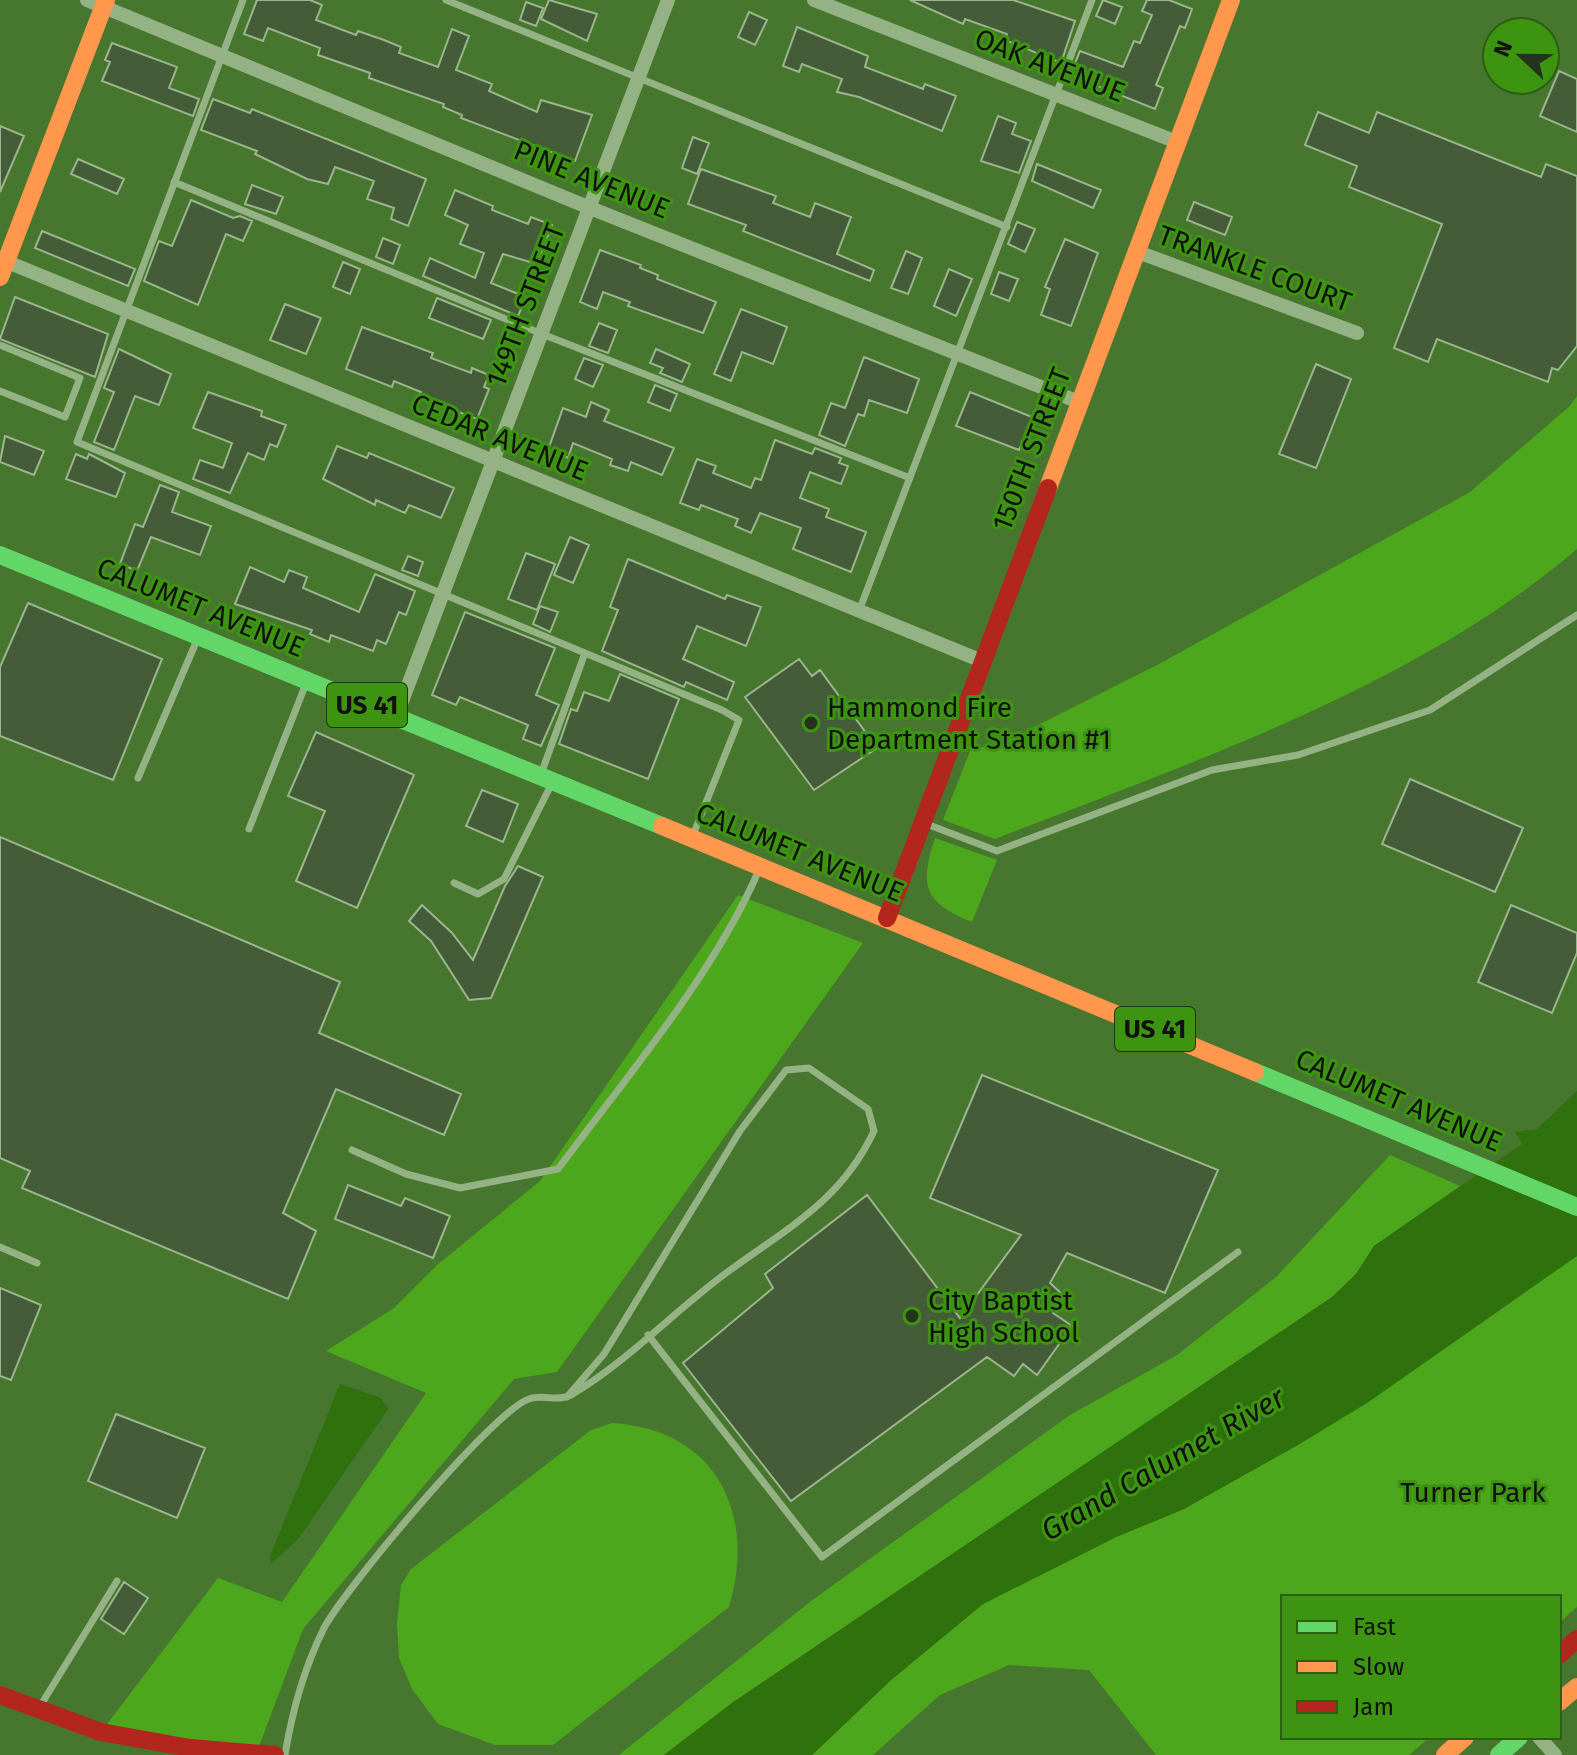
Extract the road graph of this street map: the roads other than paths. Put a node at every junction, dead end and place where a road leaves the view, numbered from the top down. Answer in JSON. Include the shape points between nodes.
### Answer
{"nodes":[{"id":1,"x":243,"y":0,"type":"edge"},
{"id":2,"x":446,"y":0,"type":"edge"},
{"id":3,"x":668,"y":0,"type":"edge"},
{"id":4,"x":814,"y":0,"type":"edge"},
{"id":5,"x":1092,"y":0,"type":"edge"},
{"id":6,"x":1231,"y":0,"type":"edge"},
{"id":7,"x":99,"y":2,"type":"edge"},
{"id":8,"x":222,"y":55,"type":"junction"},
{"id":9,"x":638,"y":80,"type":"junction"},
{"id":10,"x":1057,"y":95,"type":"junction"},
{"id":11,"x":1177,"y":142,"type":"junction"},
{"id":12,"x":174,"y":182,"type":"junction"},
{"id":13,"x":590,"y":208,"type":"junction"},
{"id":14,"x":1007,"y":227,"type":"junction"},
{"id":15,"x":1135,"y":251,"type":"junction"},
{"id":16,"x":2,"y":266,"type":"edge"},
{"id":17,"x":126,"y":311,"type":"junction"},
{"id":18,"x":1357,"y":333,"type":"dead end"},
{"id":19,"x":542,"y":334,"type":"junction"},
{"id":20,"x":0,"y":345,"type":"edge"},
{"id":21,"x":959,"y":354,"type":"junction"},
{"id":22,"x":0,"y":391,"type":"edge"},
{"id":23,"x":1079,"y":402,"type":"junction"},
{"id":24,"x":493,"y":463,"type":"junction"},
{"id":25,"x":910,"y":478,"type":"junction"},
{"id":26,"x":2,"y":560,"type":"edge"},
{"id":27,"x":443,"y":593,"type":"junction"},
{"id":28,"x":858,"y":611,"type":"junction"},
{"id":29,"x":1577,"y":615,"type":"edge"},
{"id":30,"x":198,"y":636,"type":"junction"},
{"id":31,"x":585,"y":653,"type":"junction"},
{"id":32,"x":982,"y":661,"type":"junction"},
{"id":33,"x":307,"y":681,"type":"junction"},
{"id":34,"x":396,"y":717,"type":"junction"},
{"id":35,"x":138,"y":778,"type":"dead end"},
{"id":36,"x":547,"y":779,"type":"junction"},
{"id":37,"x":921,"y":822,"type":"junction"},
{"id":38,"x":249,"y":829,"type":"dead end"},
{"id":39,"x":692,"y":838,"type":"junction"},
{"id":40,"x":760,"y":866,"type":"junction"},
{"id":41,"x":454,"y":883,"type":"dead end"},
{"id":42,"x":887,"y":918,"type":"junction"},
{"id":43,"x":352,"y":1150,"type":"dead end"},
{"id":44,"x":1577,"y":1207,"type":"edge"},
{"id":45,"x":0,"y":1247,"type":"edge"},
{"id":46,"x":1238,"y":1252,"type":"dead end"},
{"id":47,"x":37,"y":1263,"type":"dead end"},
{"id":48,"x":648,"y":1335,"type":"junction"},
{"id":49,"x":567,"y":1397,"type":"junction"},
{"id":50,"x":117,"y":1581,"type":"dead end"},
{"id":51,"x":1577,"y":1639,"type":"edge"},
{"id":52,"x":1561,"y":1653,"type":"edge"},
{"id":53,"x":1577,"y":1687,"type":"edge"},
{"id":54,"x":0,"y":1695,"type":"edge"},
{"id":55,"x":1561,"y":1700,"type":"edge"},
{"id":56,"x":37,"y":1710,"type":"junction"},
{"id":57,"x":1463,"y":1739,"type":"edge"},
{"id":58,"x":1517,"y":1739,"type":"edge"},
{"id":59,"x":1541,"y":1739,"type":"edge"},
{"id":60,"x":248,"y":1753,"type":"edge"},
{"id":61,"x":275,"y":1755,"type":"edge"},
{"id":62,"x":285,"y":1755,"type":"edge"},
{"id":63,"x":1445,"y":1755,"type":"edge"},
{"id":64,"x":1499,"y":1755,"type":"edge"},
{"id":65,"x":1555,"y":1755,"type":"edge"}],
"edges":[{"from":1,"to":8,"type":"lane"},
{"from":2,"to":9,"type":"lane"},
{"from":3,"to":9,"type":"street","name":"149TH STREET"},
{"from":4,"to":10,"type":"street","name":"OAK AVENUE"},
{"from":5,"to":10,"type":"lane"},
{"from":6,"to":11,"type":"main road","name":"150TH STREET"},
{"from":7,"to":8,"type":"street","name":"PINE AVENUE"},
{"from":7,"to":16,"type":"main road"},
{"from":8,"to":12,"type":"lane"},
{"from":8,"to":13,"type":"street","name":"PINE AVENUE"},
{"from":9,"to":13,"type":"street","name":"149TH STREET"},
{"from":9,"to":14,"type":"lane"},
{"from":10,"to":11,"type":"street","name":"OAK AVENUE"},
{"from":10,"to":14,"type":"lane"},
{"from":11,"to":15,"type":"main road","name":"150TH STREET"},
{"from":12,"to":17,"type":"lane"},
{"from":12,"to":19,"type":"lane"},
{"from":13,"to":19,"type":"street","name":"149TH STREET"},
{"from":13,"to":21,"type":"street","name":"PINE AVENUE"},
{"from":14,"to":21,"type":"lane"},
{"from":15,"to":18,"type":"street","name":"TRANKLE COURT"},
{"from":15,"to":23,"type":"main road","name":"150TH STREET"},
{"from":16,"to":17,"type":"street","name":"CEDAR AVENUE"},
{"from":17,"to":24,"type":"street","name":"CEDAR AVENUE"},
{"from":17,"to":27,"type":"lane","via":[[77,442]]},
{"from":19,"to":24,"type":"street","name":"149TH STREET"},
{"from":19,"to":25,"type":"lane"},
{"from":20,"to":22,"type":"lane","via":[[80,378],[65,417]]},
{"from":21,"to":23,"type":"street","name":"PINE AVENUE"},
{"from":21,"to":25,"type":"lane"},
{"from":23,"to":32,"type":"main road","name":"150TH STREET"},
{"from":24,"to":27,"type":"street","name":"149TH STREET"},
{"from":24,"to":28,"type":"street","name":"CEDAR AVENUE"},
{"from":25,"to":28,"type":"lane"},
{"from":26,"to":30,"type":"main road","name":"CALUMET AVENUE","number":"US 41"},
{"from":27,"to":31,"type":"lane"},
{"from":27,"to":34,"type":"street","name":"149TH STREET"},
{"from":28,"to":32,"type":"street","name":"CEDAR AVENUE"},
{"from":29,"to":37,"type":"lane","via":[[1430,710],[1298,755],[1212,770],[997,851]]},
{"from":30,"to":33,"type":"main road","name":"CALUMET AVENUE","number":"US 41"},
{"from":30,"to":35,"type":"lane"},
{"from":31,"to":36,"type":"lane"},
{"from":31,"to":39,"type":"lane","via":[[739,720]]},
{"from":32,"to":37,"type":"main road","name":"150TH STREET"},
{"from":33,"to":34,"type":"main road","name":"CALUMET AVENUE","number":"US 41"},
{"from":33,"to":38,"type":"lane"},
{"from":34,"to":36,"type":"main road","name":"CALUMET AVENUE","number":"US 41"},
{"from":36,"to":39,"type":"main road","name":"CALUMET AVENUE","number":"US 41"},
{"from":36,"to":41,"type":"lane","via":[[504,879],[478,894]]},
{"from":37,"to":42,"type":"main road","name":"150TH STREET"},
{"from":39,"to":40,"type":"main road","name":"CALUMET AVENUE","number":"US 41"},
{"from":40,"to":42,"type":"main road","name":"CALUMET AVENUE","number":"US 41"},
{"from":40,"to":43,"type":"lane","via":[[742,907],[658,1034],[558,1169],[460,1188],[406,1174]]},
{"from":42,"to":44,"type":"main road","name":"CALUMET AVENUE","number":"US 41"},
{"from":45,"to":47,"type":"lane"},
{"from":46,"to":48,"type":"lane","via":[[822,1557]]},
{"from":48,"to":49,"type":"lane"},
{"from":48,"to":49,"type":"lane","via":[[701,1291],[811,1215],[841,1184],[874,1131],[868,1109],[809,1068],[786,1070],[732,1143],[604,1354]]},
{"from":49,"to":62,"type":"lane","via":[[529,1399],[505,1415],[439,1482],[355,1583],[325,1627],[297,1695]]},
{"from":50,"to":56,"type":"lane"},
{"from":51,"to":52,"type":"main road"},
{"from":53,"to":55,"type":"main road"},
{"from":54,"to":56,"type":"main road"},
{"from":56,"to":60,"type":"main road","via":[[101,1732]]},
{"from":57,"to":63,"type":"main road"},
{"from":58,"to":64,"type":"main road"},
{"from":59,"to":65,"type":"street"},
{"from":60,"to":61,"type":"main road"}]}
